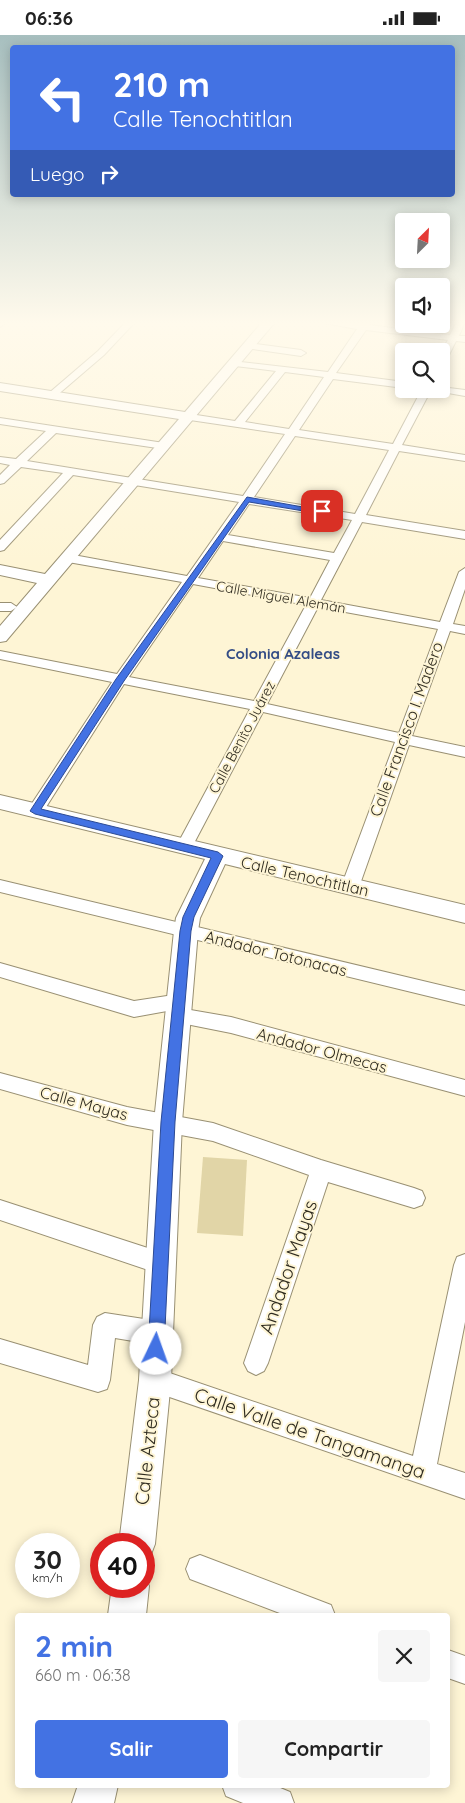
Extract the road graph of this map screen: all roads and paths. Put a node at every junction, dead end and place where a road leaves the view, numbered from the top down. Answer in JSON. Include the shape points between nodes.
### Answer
{"nodes":[{"id":1,"x":105,"y":404,"type":"edge"},
{"id":2,"x":201,"y":404,"type":"edge"},
{"id":3,"x":255,"y":404,"type":"edge"},
{"id":4,"x":311,"y":404,"type":"edge"},
{"id":5,"x":419,"y":404,"type":"edge"},
{"id":6,"x":190,"y":417,"type":"junction"},
{"id":7,"x":0,"y":421,"type":"edge"},
{"id":8,"x":238,"y":424,"type":"junction"},
{"id":9,"x":54,"y":429,"type":"junction"},
{"id":10,"x":292,"y":433,"type":"junction"},
{"id":11,"x":164,"y":446,"type":"junction"},
{"id":12,"x":395,"y":448,"type":"junction"},
{"id":13,"x":465,"y":458,"type":"edge"},
{"id":14,"x":0,"y":460,"type":"edge"},
{"id":15,"x":19,"y":463,"type":"junction"},
{"id":16,"x":70,"y":472,"type":"junction"},
{"id":17,"x":0,"y":481,"type":"edge"},
{"id":18,"x":132,"y":482,"type":"junction"},
{"id":19,"x":247,"y":499,"type":"junction"},
{"id":20,"x":359,"y":517,"type":"junction"},
{"id":21,"x":465,"y":535,"type":"edge"},
{"id":22,"x":220,"y":537,"type":"junction"},
{"id":23,"x":0,"y":547,"type":"edge"},
{"id":24,"x":337,"y":557,"type":"junction"},
{"id":25,"x":68,"y":558,"type":"junction"},
{"id":26,"x":0,"y":570,"type":"edge"},
{"id":27,"x":465,"y":572,"type":"edge"},
{"id":28,"x":50,"y":580,"type":"junction"},
{"id":29,"x":188,"y":580,"type":"junction"},
{"id":30,"x":313,"y":603,"type":"junction"},
{"id":31,"x":444,"y":626,"type":"junction"},
{"id":32,"x":465,"y":630,"type":"edge"},
{"id":33,"x":0,"y":637,"type":"edge"},
{"id":34,"x":0,"y":655,"type":"edge"},
{"id":35,"x":119,"y":681,"type":"junction"},
{"id":36,"x":258,"y":706,"type":"junction"},
{"id":37,"x":402,"y":740,"type":"junction"},
{"id":38,"x":465,"y":752,"type":"edge"},
{"id":39,"x":0,"y":802,"type":"edge"},
{"id":40,"x":35,"y":811,"type":"junction"},
{"id":41,"x":184,"y":847,"type":"junction"},
{"id":42,"x":218,"y":856,"type":"junction"},
{"id":43,"x":0,"y":886,"type":"edge"},
{"id":44,"x":350,"y":887,"type":"junction"},
{"id":45,"x":465,"y":914,"type":"edge"},
{"id":46,"x":186,"y":931,"type":"junction"},
{"id":47,"x":0,"y":970,"type":"edge"},
{"id":48,"x":465,"y":998,"type":"edge"},
{"id":49,"x":179,"y":1009,"type":"junction"},
{"id":50,"x":0,"y":1081,"type":"edge"},
{"id":51,"x":465,"y":1089,"type":"edge"},
{"id":52,"x":168,"y":1122,"type":"junction"},
{"id":53,"x":321,"y":1171,"type":"junction"},
{"id":54,"x":414,"y":1198,"type":"dead end"},
{"id":55,"x":0,"y":1210,"type":"edge"},
{"id":56,"x":160,"y":1263,"type":"junction"},
{"id":57,"x":465,"y":1265,"type":"edge"},
{"id":58,"x":157,"y":1333,"type":"junction"},
{"id":59,"x":0,"y":1351,"type":"edge"},
{"id":60,"x":256,"y":1363,"type":"dead end"},
{"id":61,"x":154,"y":1380,"type":"junction"},
{"id":62,"x":424,"y":1471,"type":"junction"},
{"id":63,"x":465,"y":1486,"type":"edge"},
{"id":64,"x":138,"y":1533,"type":"edge"},
{"id":65,"x":200,"y":1569,"type":"dead end"},
{"id":66,"x":129,"y":1598,"type":"edge"},
{"id":67,"x":127,"y":1613,"type":"edge"},
{"id":68,"x":316,"y":1613,"type":"edge"},
{"id":69,"x":450,"y":1665,"type":"edge"},
{"id":70,"x":465,"y":1670,"type":"edge"},
{"id":71,"x":97,"y":1788,"type":"edge"},
{"id":72,"x":244,"y":1788,"type":"edge"},
{"id":73,"x":93,"y":1803,"type":"edge"},
{"id":74,"x":279,"y":1803,"type":"edge"}],
"edges":[{"from":1,"to":6,"type":"street"},
{"from":2,"to":6,"type":"street"},
{"from":3,"to":8,"type":"street"},
{"from":4,"to":10,"type":"street"},
{"from":5,"to":12,"type":"street","name":"Calle Benito Juárez"},
{"from":6,"to":8,"type":"street"},
{"from":6,"to":11,"type":"street"},
{"from":7,"to":9,"type":"street"},
{"from":8,"to":10,"type":"street"},
{"from":9,"to":11,"type":"street"},
{"from":9,"to":15,"type":"street"},
{"from":10,"to":12,"type":"street"},
{"from":10,"to":19,"type":"street"},
{"from":11,"to":18,"type":"street"},
{"from":12,"to":13,"type":"street"},
{"from":12,"to":20,"type":"street","name":"Calle Benito Juárez"},
{"from":14,"to":15,"type":"street"},
{"from":15,"to":16,"type":"street"},
{"from":15,"to":17,"type":"street"},
{"from":16,"to":18,"type":"street"},
{"from":16,"to":23,"type":"street"},
{"from":18,"to":19,"type":"street"},
{"from":18,"to":25,"type":"street"},
{"from":19,"to":20,"type":"street"},
{"from":19,"to":22,"type":"street"},
{"from":20,"to":21,"type":"street"},
{"from":20,"to":24,"type":"street","name":"Calle Benito Juárez"},
{"from":22,"to":24,"type":"street"},
{"from":22,"to":29,"type":"street"},
{"from":24,"to":30,"type":"street","name":"Calle Benito Juárez"},
{"from":25,"to":28,"type":"street"},
{"from":25,"to":29,"type":"street","name":"Calle Miguel Alemán"},
{"from":26,"to":28,"type":"street"},
{"from":27,"to":31,"type":"street","name":"Calle Francisco I. Madero"},
{"from":28,"to":33,"type":"street"},
{"from":29,"to":30,"type":"street","name":"Calle Miguel Alemán"},
{"from":29,"to":35,"type":"street"},
{"from":30,"to":31,"type":"street","name":"Calle Miguel Alemán"},
{"from":30,"to":36,"type":"street","name":"Calle Benito Juárez"},
{"from":31,"to":32,"type":"street","name":"Calle Miguel Alemán"},
{"from":31,"to":37,"type":"street","name":"Calle Francisco I. Madero"},
{"from":34,"to":35,"type":"street"},
{"from":35,"to":36,"type":"street"},
{"from":35,"to":40,"type":"street"},
{"from":36,"to":37,"type":"street"},
{"from":36,"to":41,"type":"street","name":"Calle Benito Juárez"},
{"from":37,"to":38,"type":"street"},
{"from":37,"to":44,"type":"street","name":"Calle Francisco I. Madero"},
{"from":39,"to":40,"type":"street","name":"Calle Tenochtitlan"},
{"from":40,"to":41,"type":"street","name":"Calle Tenochtitlan"},
{"from":41,"to":42,"type":"street","name":"Calle Tenochtitlan"},
{"from":42,"to":44,"type":"street","name":"Calle Tenochtitlan"},
{"from":42,"to":46,"type":"street","name":"Calle Azteca","via":[[188,917]]},
{"from":43,"to":46,"type":"street","name":"Andador Totonacas"},
{"from":44,"to":45,"type":"street","name":"Calle Tenochtitlan"},
{"from":46,"to":48,"type":"street","name":"Andador Totonacas"},
{"from":46,"to":49,"type":"street","name":"Calle Azteca"},
{"from":47,"to":49,"type":"street","name":"Andador Olmecas","via":[[134,1009],[144,1009],[164,1001]]},
{"from":49,"to":51,"type":"street","name":"Andador Olmecas"},
{"from":49,"to":52,"type":"street","name":"Calle Azteca"},
{"from":50,"to":52,"type":"street","name":"Calle Mayas","via":[[127,1116]]},
{"from":52,"to":53,"type":"street","via":[[213,1132]]},
{"from":52,"to":56,"type":"street","name":"Calle Azteca"},
{"from":53,"to":54,"type":"street"},
{"from":53,"to":60,"type":"street","name":"Andador Mayas"},
{"from":55,"to":56,"type":"street"},
{"from":56,"to":58,"type":"street","name":"Calle Azteca"},
{"from":57,"to":62,"type":"street"},
{"from":58,"to":59,"type":"street","via":[[105,1325],[98,1380]]},
{"from":58,"to":61,"type":"street","name":"Calle Azteca"},
{"from":61,"to":62,"type":"street","name":"Calle Valle de Tangamanga"},
{"from":61,"to":64,"type":"street","name":"Calle Azteca"},
{"from":62,"to":63,"type":"street","name":"Calle Valle de Tangamanga"},
{"from":65,"to":68,"type":"street"},
{"from":66,"to":67,"type":"street"},
{"from":69,"to":70,"type":"street"},
{"from":71,"to":73,"type":"street"},
{"from":72,"to":74,"type":"street"}]}
